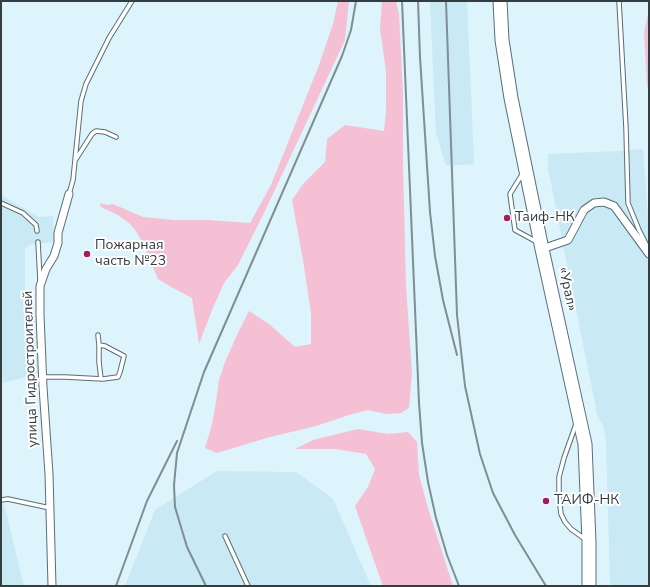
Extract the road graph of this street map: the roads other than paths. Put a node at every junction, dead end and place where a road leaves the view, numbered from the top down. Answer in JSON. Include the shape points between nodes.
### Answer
{"nodes":[{"id":1,"x":132,"y":1,"type":"edge"},
{"id":2,"x":500,"y":1,"type":"edge"},
{"id":3,"x":619,"y":1,"type":"edge"},
{"id":4,"x":116,"y":137,"type":"dead end"},
{"id":5,"x":75,"y":160,"type":"junction"},
{"id":6,"x":525,"y":169,"type":"junction"},
{"id":7,"x":69,"y":194,"type":"joint"},
{"id":8,"x":1,"y":203,"type":"edge"},
{"id":9,"x":37,"y":231,"type":"dead end"},
{"id":10,"x":38,"y":242,"type":"dead end"},
{"id":11,"x":542,"y":246,"type":"junction"},
{"id":12,"x":649,"y":250,"type":"edge"},
{"id":13,"x":649,"y":254,"type":"edge"},
{"id":14,"x":40,"y":286,"type":"junction"},
{"id":15,"x":98,"y":335,"type":"dead end"},
{"id":16,"x":100,"y":345,"type":"junction"},
{"id":17,"x":42,"y":376,"type":"junction"},
{"id":18,"x":101,"y":379,"type":"junction"},
{"id":19,"x":579,"y":418,"type":"junction"},
{"id":20,"x":1,"y":500,"type":"edge"},
{"id":21,"x":50,"y":508,"type":"junction"},
{"id":22,"x":225,"y":536,"type":"dead end"},
{"id":23,"x":589,"y":542,"type":"junction"},
{"id":24,"x":52,"y":586,"type":"edge"},
{"id":25,"x":248,"y":586,"type":"edge"},
{"id":26,"x":589,"y":586,"type":"edge"}],
"edges":[{"from":1,"to":5,"type":"lane","name":"улица Гидростроителей","via":[[109,38],[86,84],[81,101]]},
{"from":2,"to":6,"type":"highway","name":"«Урал»","via":[[502,40]]},
{"from":3,"to":12,"type":"lane","via":[[628,204]]},
{"from":4,"to":5,"type":"lane","via":[[96,131]]},
{"from":5,"to":7,"type":"lane","name":"улица Гидростроителей"},
{"from":6,"to":11,"type":"highway","name":"«Урал»"},
{"from":6,"to":11,"type":"lane","via":[[510,194],[516,230]]},
{"from":7,"to":14,"type":"street","name":"улица Гидростроителей","via":[[54,256]]},
{"from":8,"to":9,"type":"lane","via":[[23,213],[36,225]]},
{"from":10,"to":14,"type":"lane"},
{"from":11,"to":13,"type":"street","via":[[568,240],[584,210],[594,203],[604,202],[614,206]]},
{"from":11,"to":19,"type":"highway","name":"«Урал»"},
{"from":14,"to":17,"type":"street","name":"улица Гидростроителей"},
{"from":15,"to":16,"type":"lane"},
{"from":16,"to":18,"type":"lane"},
{"from":16,"to":18,"type":"lane","via":[[124,356],[118,377]]},
{"from":17,"to":18,"type":"lane"},
{"from":17,"to":21,"type":"street","name":"улица Гидростроителей"},
{"from":19,"to":23,"type":"highway","name":"«Урал»","via":[[585,444]]},
{"from":19,"to":23,"type":"lane","via":[[559,477],[559,497],[561,514],[565,522]]},
{"from":20,"to":21,"type":"lane","via":[[8,499]]},
{"from":21,"to":24,"type":"street","name":"улица Гидростроителей"},
{"from":22,"to":25,"type":"lane"},
{"from":23,"to":26,"type":"highway","name":"«Урал»"}]}
